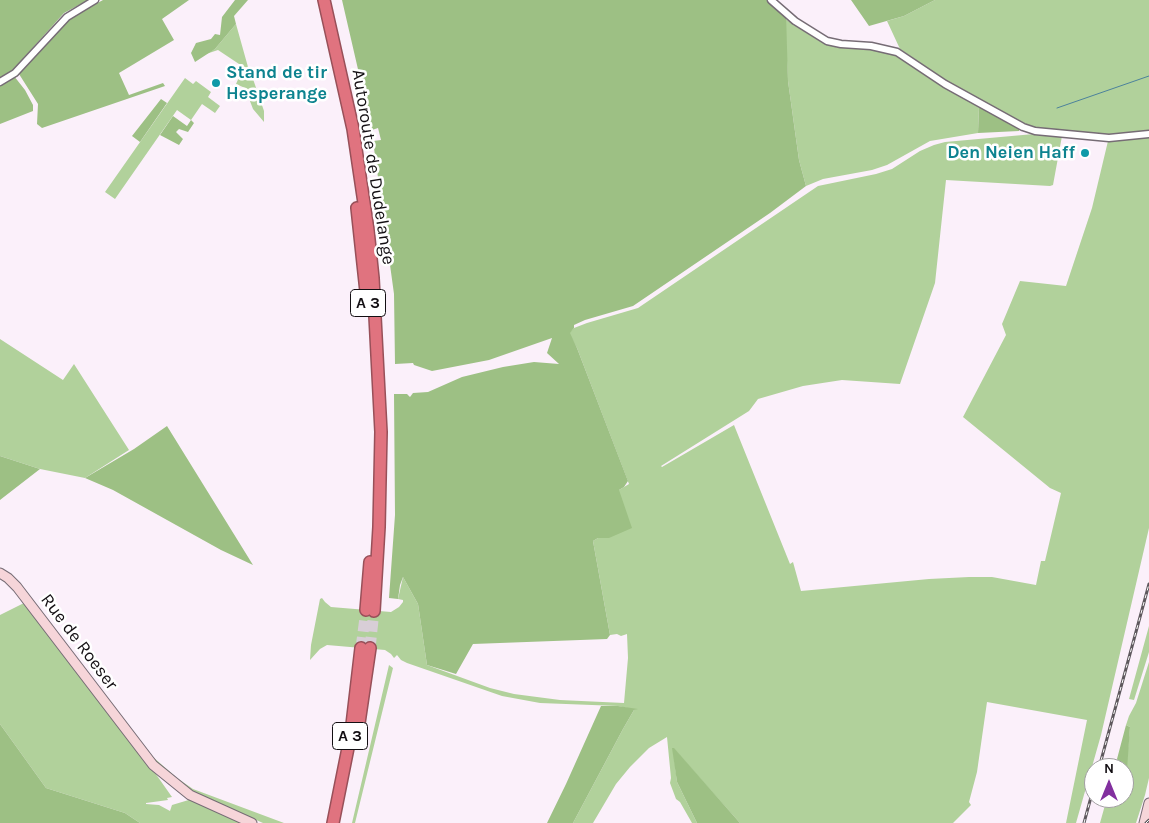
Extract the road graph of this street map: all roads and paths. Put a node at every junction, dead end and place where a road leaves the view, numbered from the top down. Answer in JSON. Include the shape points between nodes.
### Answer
{"nodes":[{"id":1,"x":95,"y":0,"type":"edge"},
{"id":2,"x":316,"y":0,"type":"edge"},
{"id":3,"x":324,"y":0,"type":"edge"},
{"id":4,"x":771,"y":0,"type":"edge"},
{"id":5,"x":0,"y":82,"type":"edge"},
{"id":6,"x":1149,"y":134,"type":"edge"},
{"id":7,"x":0,"y":573,"type":"edge"},
{"id":8,"x":1149,"y":803,"type":"edge"},
{"id":9,"x":252,"y":823,"type":"edge"},
{"id":10,"x":333,"y":823,"type":"edge"},
{"id":11,"x":340,"y":823,"type":"edge"},
{"id":12,"x":1144,"y":823,"type":"edge"}],
"edges":[{"from":1,"to":5,"type":"street","via":[[67,17],[15,73]]},
{"from":2,"to":3,"type":"highway","name":"Autoroute de Dudelange","number":"A 3","via":[[352,171],[368,313],[374,479],[370,611],[379,527],[381,432],[373,278],[353,129]]},
{"from":4,"to":6,"type":"street","via":[[795,21],[827,41],[897,52],[945,84],[1023,127],[1109,138]]},
{"from":7,"to":9,"type":"main road","name":"Rue de Roeser","via":[[17,587],[153,765],[180,788]]},
{"from":8,"to":12,"type":"main road"},
{"from":10,"to":11,"type":"highway","number":"A 3","via":[[365,648],[359,726]]}]}
